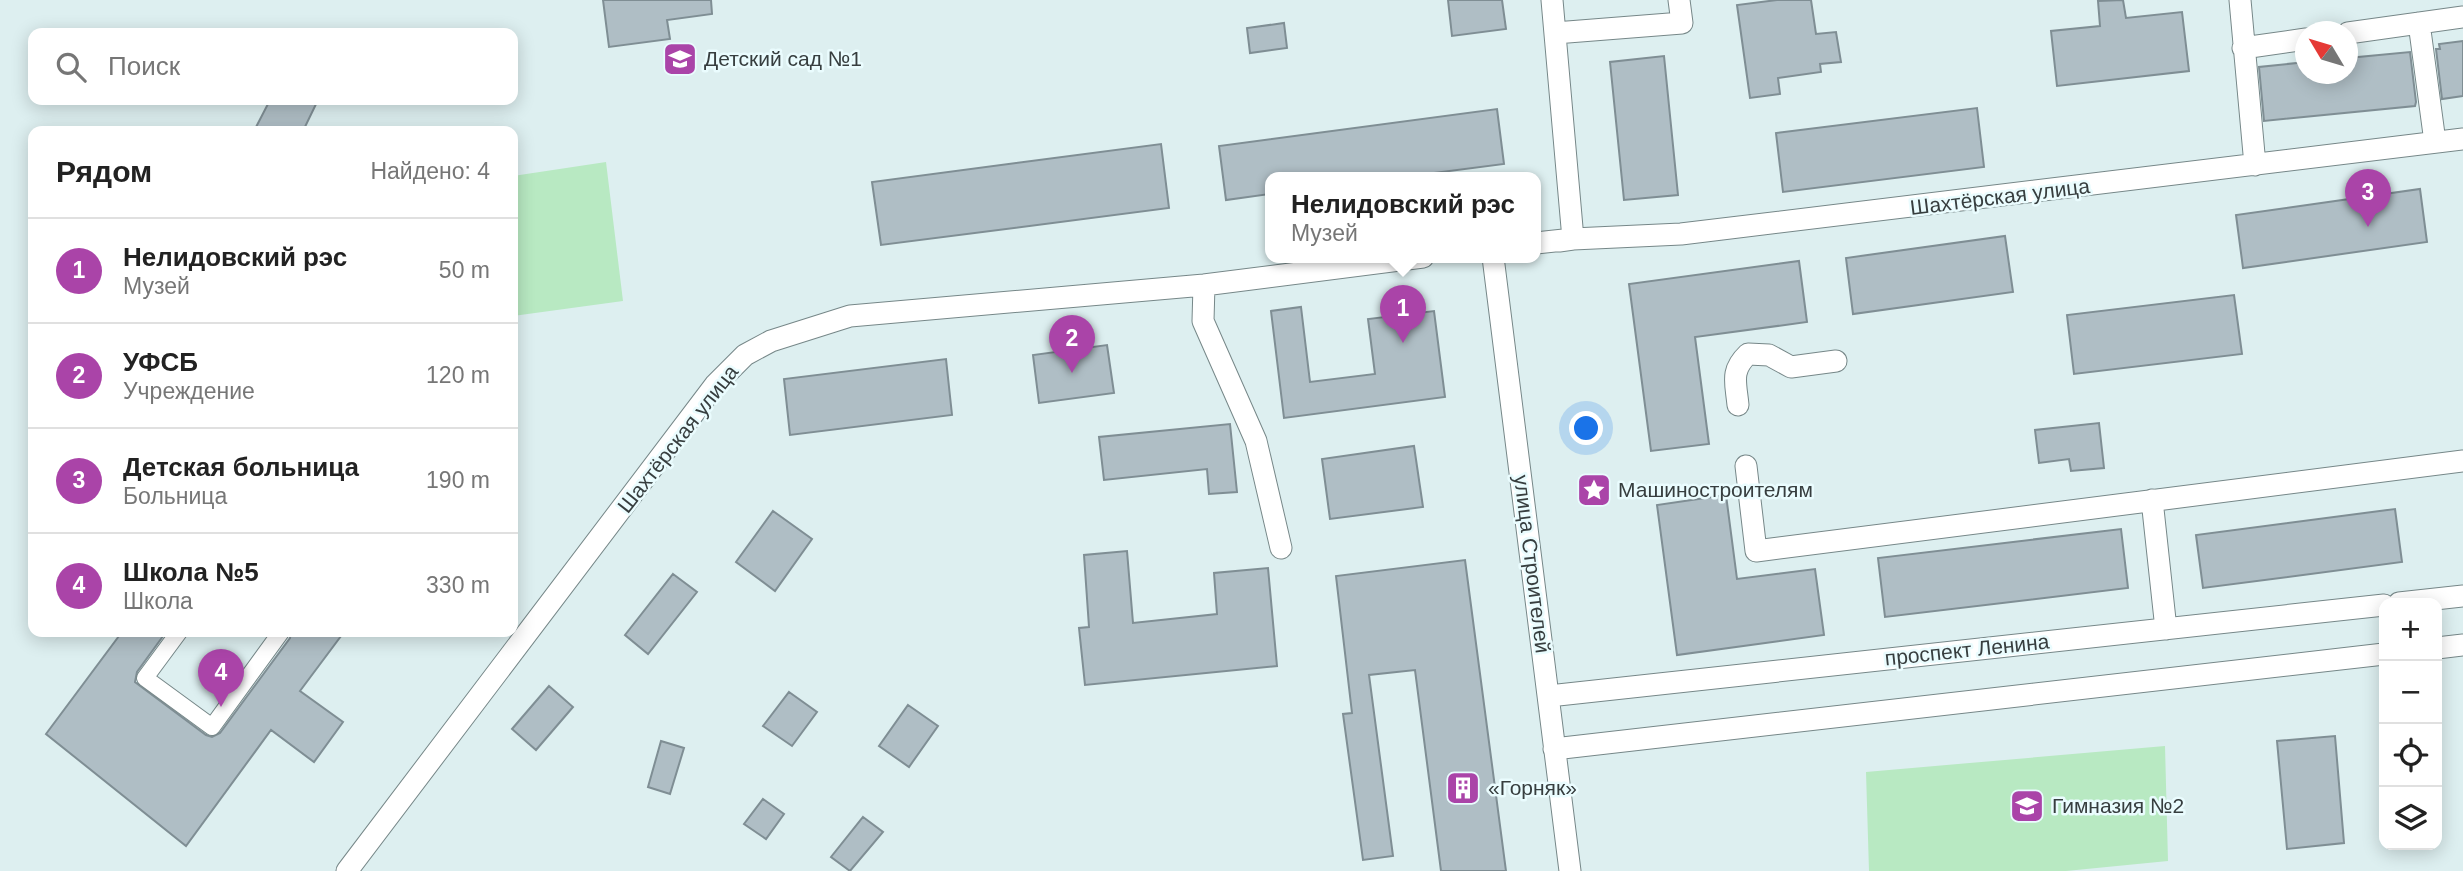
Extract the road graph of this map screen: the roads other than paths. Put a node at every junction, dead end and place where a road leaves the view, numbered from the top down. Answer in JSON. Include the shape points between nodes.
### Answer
{"nodes":[{"id":1,"x":1552,"y":0,"type":"edge"},
{"id":2,"x":1679,"y":0,"type":"edge"},
{"id":3,"x":2240,"y":0,"type":"edge"},
{"id":4,"x":2463,"y":17,"type":"edge"},
{"id":5,"x":2419,"y":23,"type":"junction"},
{"id":6,"x":2358,"y":31,"type":"edge"},
{"id":7,"x":1555,"y":33,"type":"junction"},
{"id":8,"x":2295,"y":40,"type":"edge"},
{"id":9,"x":2244,"y":48,"type":"junction"},
{"id":10,"x":2463,"y":139,"type":"edge"},
{"id":11,"x":2435,"y":142,"type":"junction"},
{"id":12,"x":2255,"y":165,"type":"junction"},
{"id":13,"x":1573,"y":239,"type":"junction"},
{"id":14,"x":1541,"y":242,"type":"edge"},
{"id":15,"x":1376,"y":263,"type":"edge"},
{"id":16,"x":1494,"y":263,"type":"edge"},
{"id":17,"x":1204,"y":285,"type":"junction"},
{"id":18,"x":1836,"y":360,"type":"dead end"},
{"id":19,"x":1738,"y":405,"type":"dead end"},
{"id":20,"x":2463,"y":461,"type":"edge"},
{"id":21,"x":1745,"y":466,"type":"dead end"},
{"id":22,"x":2152,"y":500,"type":"junction"},
{"id":23,"x":1282,"y":548,"type":"dead end"},
{"id":24,"x":2463,"y":596,"type":"edge"},
{"id":25,"x":2442,"y":598,"type":"edge"},
{"id":26,"x":2379,"y":606,"type":"edge"},
{"id":27,"x":2166,"y":629,"type":"junction"},
{"id":28,"x":175,"y":637,"type":"edge"},
{"id":29,"x":277,"y":637,"type":"edge"},
{"id":30,"x":2463,"y":645,"type":"edge"},
{"id":31,"x":2442,"y":647,"type":"edge"},
{"id":32,"x":2379,"y":655,"type":"edge"},
{"id":33,"x":1549,"y":696,"type":"junction"},
{"id":34,"x":1553,"y":749,"type":"junction"},
{"id":35,"x":347,"y":871,"type":"edge"},
{"id":36,"x":1570,"y":871,"type":"edge"}],
"edges":[{"from":1,"to":7,"type":"street"},
{"from":2,"to":7,"type":"street","via":[[1682,23]]},
{"from":3,"to":9,"type":"street"},
{"from":4,"to":5,"type":"street"},
{"from":5,"to":6,"type":"street"},
{"from":5,"to":11,"type":"street"},
{"from":7,"to":13,"type":"street"},
{"from":8,"to":9,"type":"street"},
{"from":9,"to":12,"type":"street"},
{"from":10,"to":11,"type":"street","name":"Шахтёрская улица"},
{"from":11,"to":12,"type":"street","name":"Шахтёрская улица"},
{"from":12,"to":13,"type":"street","name":"Шахтёрская улица","via":[[1694,233]]},
{"from":13,"to":14,"type":"street"},
{"from":15,"to":17,"type":"street","name":"Шахтёрская улица"},
{"from":16,"to":33,"type":"street","name":"улица Строителей"},
{"from":17,"to":23,"type":"street","via":[[1203,321],[1256,441]]},
{"from":17,"to":35,"type":"street","name":"Шахтёрская улица","via":[[850,316],[771,341],[745,355],[715,385]]},
{"from":18,"to":19,"type":"street","via":[[1791,367],[1769,355],[1748,354],[1735,374]]},
{"from":20,"to":22,"type":"street"},
{"from":21,"to":22,"type":"street","via":[[1756,551]]},
{"from":22,"to":27,"type":"street"},
{"from":24,"to":25,"type":"street"},
{"from":26,"to":27,"type":"street","name":"проспект Ленина"},
{"from":27,"to":33,"type":"street","name":"проспект Ленина"},
{"from":28,"to":29,"type":"street","via":[[145,678],[212,727]]},
{"from":30,"to":31,"type":"street"},
{"from":32,"to":34,"type":"street"},
{"from":33,"to":34,"type":"street","name":"улица Строителей"},
{"from":34,"to":36,"type":"street","name":"улица Строителей"}]}
